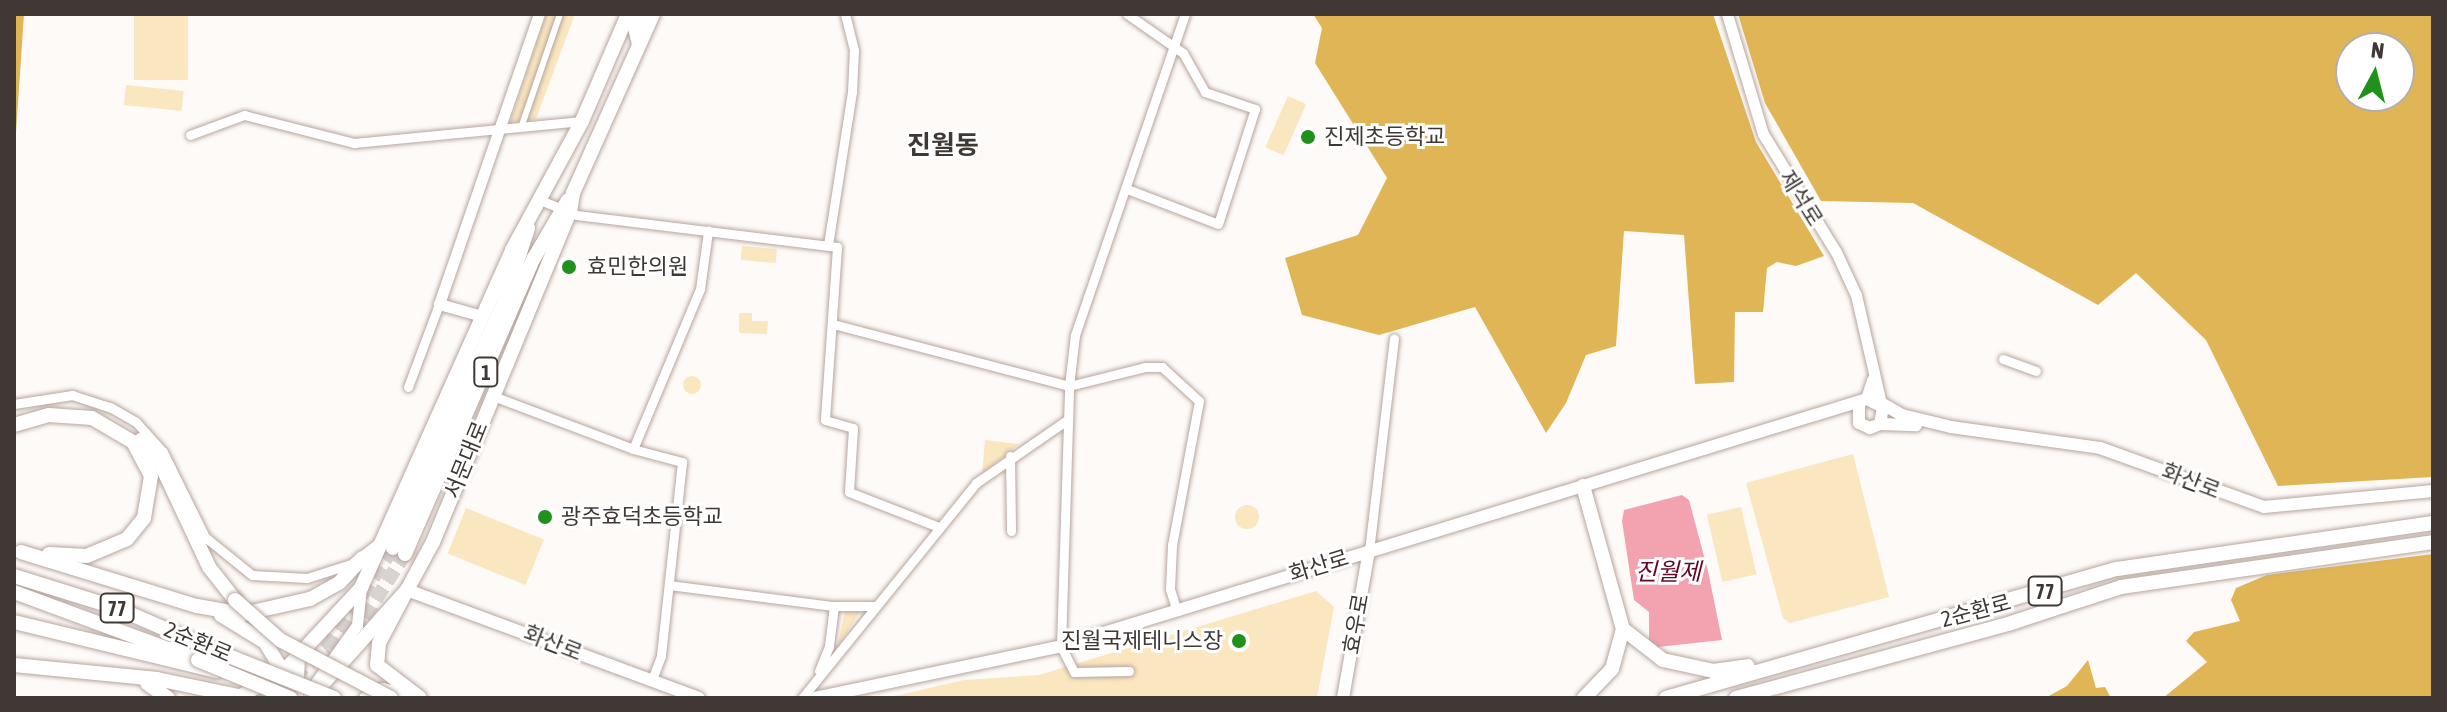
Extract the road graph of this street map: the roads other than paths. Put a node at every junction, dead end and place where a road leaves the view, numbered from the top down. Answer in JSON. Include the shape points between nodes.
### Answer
{"nodes":[{"id":1,"x":539,"y":14,"type":"edge"},
{"id":2,"x":560,"y":14,"type":"edge"},
{"id":3,"x":628,"y":14,"type":"edge"},
{"id":4,"x":641,"y":14,"type":"edge"},
{"id":5,"x":653,"y":14,"type":"edge"},
{"id":6,"x":845,"y":14,"type":"edge"},
{"id":7,"x":1127,"y":14,"type":"edge"},
{"id":8,"x":1185,"y":14,"type":"edge"},
{"id":9,"x":1727,"y":14,"type":"edge"},
{"id":10,"x":639,"y":44,"type":"junction"},
{"id":11,"x":1174,"y":44,"type":"junction"},
{"id":12,"x":582,"y":121,"type":"junction"},
{"id":13,"x":521,"y":129,"type":"junction"},
{"id":14,"x":500,"y":131,"type":"junction"},
{"id":15,"x":190,"y":135,"type":"dead end"},
{"id":16,"x":1127,"y":189,"type":"junction"},
{"id":17,"x":540,"y":200,"type":"junction"},
{"id":18,"x":566,"y":210,"type":"junction"},
{"id":19,"x":529,"y":220,"type":"junction"},
{"id":20,"x":708,"y":231,"type":"junction"},
{"id":21,"x":828,"y":245,"type":"junction"},
{"id":22,"x":439,"y":304,"type":"junction"},
{"id":23,"x":482,"y":316,"type":"junction"},
{"id":24,"x":833,"y":324,"type":"junction"},
{"id":25,"x":1394,"y":338,"type":"dead end"},
{"id":26,"x":2003,"y":359,"type":"dead end"},
{"id":27,"x":2036,"y":371,"type":"dead end"},
{"id":28,"x":1873,"y":381,"type":"junction"},
{"id":29,"x":1069,"y":386,"type":"junction"},
{"id":30,"x":408,"y":387,"type":"dead end"},
{"id":31,"x":493,"y":396,"type":"junction"},
{"id":32,"x":1863,"y":401,"type":"junction"},
{"id":33,"x":1881,"y":403,"type":"junction"},
{"id":34,"x":14,"y":404,"type":"edge"},
{"id":35,"x":14,"y":416,"type":"edge"},
{"id":36,"x":1818,"y":416,"type":"junction"},
{"id":37,"x":1856,"y":417,"type":"junction"},
{"id":38,"x":1067,"y":420,"type":"junction"},
{"id":39,"x":1880,"y":424,"type":"junction"},
{"id":40,"x":14,"y":425,"type":"edge"},
{"id":41,"x":1951,"y":427,"type":"junction"},
{"id":42,"x":633,"y":449,"type":"junction"},
{"id":43,"x":1010,"y":456,"type":"junction"},
{"id":44,"x":1583,"y":486,"type":"junction"},
{"id":45,"x":2433,"y":491,"type":"edge"},
{"id":46,"x":2433,"y":523,"type":"edge"},
{"id":47,"x":939,"y":527,"type":"junction"},
{"id":48,"x":1011,"y":531,"type":"dead end"},
{"id":49,"x":2433,"y":542,"type":"edge"},
{"id":50,"x":395,"y":546,"type":"junction"},
{"id":51,"x":1369,"y":551,"type":"junction"},
{"id":52,"x":18,"y":552,"type":"edge"},
{"id":53,"x":362,"y":558,"type":"junction"},
{"id":54,"x":14,"y":576,"type":"edge"},
{"id":55,"x":669,"y":585,"type":"junction"},
{"id":56,"x":361,"y":588,"type":"junction"},
{"id":57,"x":407,"y":590,"type":"junction"},
{"id":58,"x":14,"y":592,"type":"edge"},
{"id":59,"x":197,"y":606,"type":"junction"},
{"id":60,"x":834,"y":606,"type":"junction"},
{"id":61,"x":876,"y":606,"type":"junction"},
{"id":62,"x":1176,"y":609,"type":"junction"},
{"id":63,"x":14,"y":622,"type":"edge"},
{"id":64,"x":1625,"y":631,"type":"junction"},
{"id":65,"x":1061,"y":646,"type":"junction"},
{"id":66,"x":299,"y":658,"type":"junction"},
{"id":67,"x":1800,"y":658,"type":"junction"},
{"id":68,"x":14,"y":665,"type":"edge"},
{"id":69,"x":1129,"y":671,"type":"dead end"},
{"id":70,"x":283,"y":672,"type":"junction"},
{"id":71,"x":236,"y":675,"type":"junction"},
{"id":72,"x":139,"y":680,"type":"junction"},
{"id":73,"x":652,"y":680,"type":"junction"},
{"id":74,"x":814,"y":692,"type":"edge"},
{"id":75,"x":242,"y":697,"type":"edge"},
{"id":76,"x":168,"y":698,"type":"edge"},
{"id":77,"x":293,"y":698,"type":"edge"},
{"id":78,"x":308,"y":698,"type":"edge"},
{"id":79,"x":334,"y":698,"type":"edge"},
{"id":80,"x":365,"y":698,"type":"edge"},
{"id":81,"x":391,"y":698,"type":"edge"},
{"id":82,"x":419,"y":698,"type":"edge"},
{"id":83,"x":699,"y":698,"type":"edge"},
{"id":84,"x":802,"y":698,"type":"edge"},
{"id":85,"x":1343,"y":698,"type":"edge"},
{"id":86,"x":1584,"y":698,"type":"edge"},
{"id":87,"x":1666,"y":698,"type":"edge"},
{"id":88,"x":1737,"y":698,"type":"edge"}],
"edges":[{"from":1,"to":14,"type":"street"},
{"from":2,"to":13,"type":"street"},
{"from":3,"to":12,"type":"main road","name":"서문대로","number":"1"},
{"from":4,"to":10,"type":"main road","via":[[635,28]]},
{"from":5,"to":10,"type":"main road","name":"서문대로"},
{"from":6,"to":21,"type":"street","via":[[854,50],[852,92]]},
{"from":7,"to":11,"type":"street"},
{"from":8,"to":11,"type":"street"},
{"from":9,"to":28,"type":"street","name":"제석로","via":[[1763,134],[1836,252],[1856,295]]},
{"from":10,"to":18,"type":"main road","name":"서문대로"},
{"from":11,"to":16,"type":"street"},
{"from":11,"to":16,"type":"street","via":[[1205,92],[1255,109],[1218,224]]},
{"from":12,"to":13,"type":"street"},
{"from":12,"to":17,"type":"main road","name":"서문대로","number":"1"},
{"from":13,"to":14,"type":"street"},
{"from":14,"to":15,"type":"street","via":[[354,143],[244,115]]},
{"from":14,"to":22,"type":"street"},
{"from":16,"to":29,"type":"street","via":[[1075,335]]},
{"from":17,"to":18,"type":"street"},
{"from":17,"to":19,"type":"main road","name":"서문대로","number":"1"},
{"from":18,"to":20,"type":"street"},
{"from":18,"to":31,"type":"main road","name":"서문대로"},
{"from":18,"to":50,"type":"main road","name":"서문대로","number":"1","via":[[534,258]]},
{"from":19,"to":23,"type":"main road","name":"서문대로"},
{"from":19,"to":50,"type":"main road","name":"서문대로","number":"1","via":[[504,302]]},
{"from":20,"to":21,"type":"street"},
{"from":20,"to":42,"type":"street","via":[[700,289]]},
{"from":21,"to":24,"type":"street","via":[[838,253]]},
{"from":22,"to":23,"type":"street"},
{"from":22,"to":30,"type":"street"},
{"from":23,"to":50,"type":"main road","name":"서문대로"},
{"from":24,"to":29,"type":"street"},
{"from":24,"to":47,"type":"street","via":[[825,420],[853,428],[849,492]]},
{"from":25,"to":51,"type":"street"},
{"from":26,"to":27,"type":"street"},
{"from":28,"to":32,"type":"main road"},
{"from":28,"to":33,"type":"street","name":"제석로"},
{"from":29,"to":38,"type":"street"},
{"from":29,"to":62,"type":"street","via":[[1162,367],[1199,401],[1172,545],[1170,589]]},
{"from":31,"to":42,"type":"street"},
{"from":31,"to":57,"type":"main road","name":"서문대로","via":[[433,542]]},
{"from":32,"to":33,"type":"main road"},
{"from":32,"to":36,"type":"main road","name":"화산로"},
{"from":32,"to":37,"type":"main road"},
{"from":33,"to":39,"type":"main road","via":[[1885,412]]},
{"from":33,"to":41,"type":"main road","via":[[1902,415]]},
{"from":34,"to":53,"type":"street","via":[[72,395],[136,422],[163,452],[205,537],[252,575],[294,580]]},
{"from":35,"to":81,"type":"main road","bridge":true,"via":[[73,406],[99,412],[136,434],[162,467],[209,567],[235,600],[280,640]]},
{"from":36,"to":37,"type":"main road"},
{"from":36,"to":44,"type":"main road","name":"화산로"},
{"from":37,"to":39,"type":"main road","via":[[1866,427]]},
{"from":38,"to":43,"type":"street"},
{"from":38,"to":65,"type":"street"},
{"from":39,"to":41,"type":"main road"},
{"from":40,"to":52,"type":"main road","via":[[64,413],[92,418],[133,442],[151,476],[144,518],[116,547],[75,557]]},
{"from":41,"to":45,"type":"main road","name":"화산로","via":[[2100,448],[2264,507]]},
{"from":42,"to":55,"type":"street","via":[[682,462]]},
{"from":43,"to":47,"type":"street","via":[[976,483]]},
{"from":43,"to":48,"type":"street"},
{"from":44,"to":51,"type":"main road","name":"화산로"},
{"from":44,"to":64,"type":"main road"},
{"from":46,"to":67,"type":"main road","name":"2순환로","number":"77","via":[[2117,569]]},
{"from":47,"to":61,"type":"street"},
{"from":49,"to":88,"type":"main road","name":"2순환로","number":"77","via":[[2121,587],[2008,624]]},
{"from":50,"to":53,"type":"street"},
{"from":50,"to":56,"type":"main road","name":"서문대로"},
{"from":51,"to":62,"type":"main road","name":"화산로"},
{"from":51,"to":85,"type":"main road","name":"효우로"},
{"from":52,"to":59,"type":"main road"},
{"from":53,"to":59,"type":"main road","via":[[339,583],[297,604],[243,614]]},
{"from":54,"to":79,"type":"main road","name":"2순환로","number":"77","bridge":true,"via":[[117,608]]},
{"from":55,"to":60,"type":"street"},
{"from":55,"to":73,"type":"street","via":[[661,656]]},
{"from":56,"to":66,"type":"main road","name":"서문대로"},
{"from":56,"to":78,"type":"street","via":[[357,625]]},
{"from":57,"to":73,"type":"main road","name":"화산로"},
{"from":57,"to":78,"type":"main road","name":"서문대로"},
{"from":57,"to":82,"type":"main road","via":[[379,643],[377,665]]},
{"from":58,"to":71,"type":"main road","name":"2순환로","number":"77","bridge":true},
{"from":59,"to":70,"type":"main road","via":[[249,630],[275,653]]},
{"from":60,"to":61,"type":"street"},
{"from":60,"to":74,"type":"street","via":[[829,646]]},
{"from":61,"to":74,"type":"street"},
{"from":62,"to":65,"type":"main road","name":"화산로"},
{"from":63,"to":71,"type":"main road","bridge":true},
{"from":64,"to":67,"type":"main road","via":[[1663,660],[1713,671]]},
{"from":64,"to":86,"type":"main road","via":[[1612,669]]},
{"from":65,"to":69,"type":"street","via":[[1074,672]]},
{"from":65,"to":74,"type":"main road","name":"화산로"},
{"from":66,"to":70,"type":"main road","name":"서문대로"},
{"from":66,"to":77,"type":"main road"},
{"from":67,"to":87,"type":"main road","name":"2순환로","number":"77"},
{"from":68,"to":72,"type":"main road"},
{"from":70,"to":75,"type":"main road","name":"서문대로"},
{"from":70,"to":77,"type":"main road"},
{"from":71,"to":77,"type":"main road","name":"2순환로","number":"77","bridge":true},
{"from":72,"to":75,"type":"main road"},
{"from":72,"to":76,"type":"main road"},
{"from":73,"to":83,"type":"main road","name":"화산로"},
{"from":74,"to":84,"type":"street"},
{"from":80,"to":82,"type":"main road","via":[[383,689]]}]}
